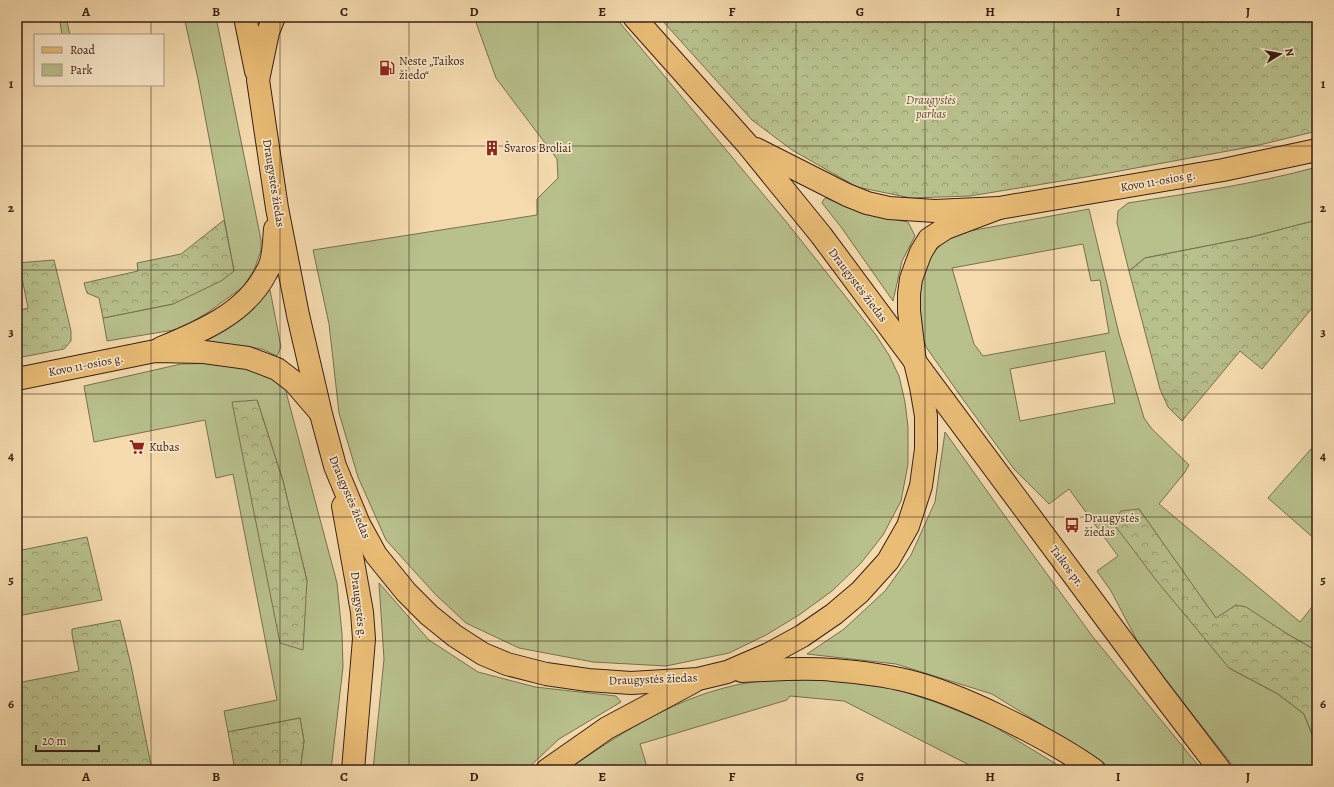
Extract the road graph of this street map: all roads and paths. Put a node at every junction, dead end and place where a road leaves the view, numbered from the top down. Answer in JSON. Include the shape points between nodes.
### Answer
{"nodes":[{"id":1,"x":245,"y":17,"type":"edge"},
{"id":2,"x":274,"y":17,"type":"edge"},
{"id":3,"x":634,"y":17,"type":"edge"},
{"id":4,"x":258,"y":80,"type":"junction"},
{"id":5,"x":748,"y":144,"type":"junction"},
{"id":6,"x":1317,"y":150,"type":"edge"},
{"id":7,"x":277,"y":208,"type":"junction"},
{"id":8,"x":999,"y":208,"type":"junction"},
{"id":9,"x":155,"y":351,"type":"junction"},
{"id":10,"x":915,"y":362,"type":"junction"},
{"id":11,"x":17,"y":379,"type":"edge"},
{"id":12,"x":321,"y":414,"type":"junction"},
{"id":13,"x":335,"y":466,"type":"junction"},
{"id":14,"x":727,"y":672,"type":"junction"},
{"id":15,"x":698,"y":679,"type":"junction"},
{"id":16,"x":353,"y":770,"type":"edge"},
{"id":17,"x":547,"y":770,"type":"edge"},
{"id":18,"x":1094,"y":770,"type":"edge"},
{"id":19,"x":1220,"y":770,"type":"edge"}],
"edges":[{"from":1,"to":4,"type":"main road"},
{"from":2,"to":4,"type":"main road","name":"Draugystės žiedas","via":[[268,32]]},
{"from":3,"to":5,"type":"main road","name":"Draugystės žiedas"},
{"from":4,"to":7,"type":"main road","name":"Draugystės žiedas"},
{"from":5,"to":8,"type":"main road","name":"Kovo 11-osios g.","via":[[867,203],[889,208],[935,211]]},
{"from":5,"to":10,"type":"main road","name":"Draugystės žiedas","via":[[821,235]]},
{"from":6,"to":8,"type":"main road","name":"Kovo 11-osios g.","via":[[1223,170]]},
{"from":7,"to":9,"type":"main road","name":"Kovo 11-osios g.","via":[[271,263],[262,282],[252,294],[224,317]]},
{"from":7,"to":12,"type":"main road","name":"Draugystės žiedas"},
{"from":8,"to":10,"type":"main road","name":"Kovo 11-osios g.","via":[[946,228],[929,239],[921,252],[908,294]]},
{"from":9,"to":11,"type":"main road","name":"Kovo 11-osios g."},
{"from":9,"to":12,"type":"main road","name":"Kovo 11-osios g.","via":[[204,352],[248,358],[277,369],[294,382]]},
{"from":10,"to":14,"type":"main road","name":"Draugystės žiedas","via":[[926,416],[926,449],[921,486],[908,526],[888,561],[860,592],[802,636]]},
{"from":10,"to":19,"type":"main road","name":"Taikos pr."},
{"from":12,"to":13,"type":"main road","name":"Draugystės žiedas"},
{"from":13,"to":15,"type":"main road","name":"Draugystės žiedas","via":[[359,524],[376,554],[406,592],[429,615],[483,654],[507,664],[546,674],[588,680],[631,683]]},
{"from":13,"to":16,"type":"main road","name":"Draugystės g.","via":[[361,606],[364,639]]},
{"from":14,"to":15,"type":"main road","name":"Draugystės žiedas"},
{"from":14,"to":18,"type":"main road","via":[[832,670],[908,681],[942,691],[1029,730]]},
{"from":15,"to":17,"type":"main road","via":[[606,728]]}]}
